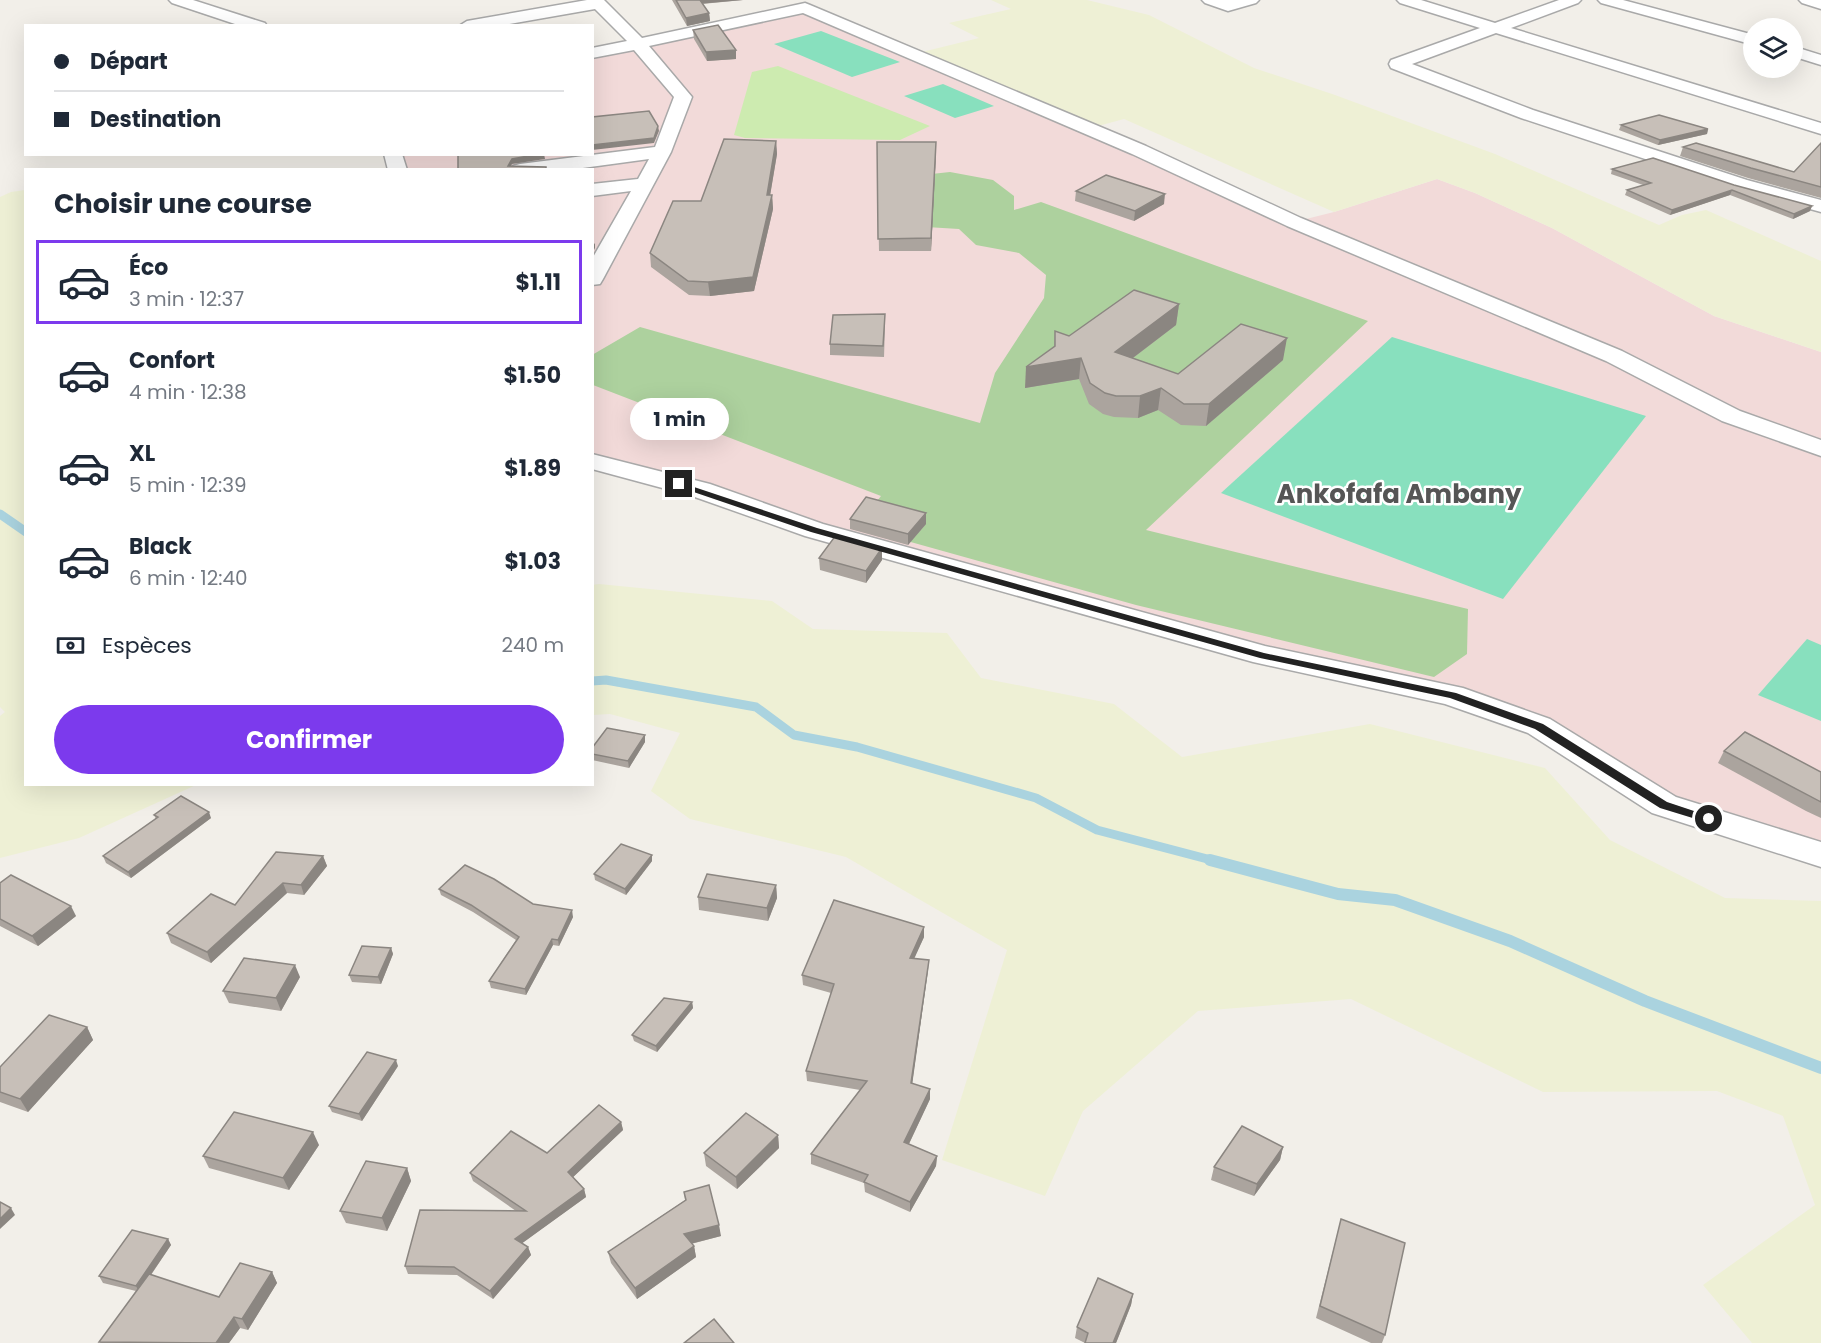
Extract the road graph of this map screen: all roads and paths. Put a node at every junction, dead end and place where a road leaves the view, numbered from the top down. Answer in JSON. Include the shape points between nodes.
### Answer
{"nodes":[{"id":1,"x":177,"y":0,"type":"edge"},
{"id":2,"x":1210,"y":0,"type":"edge"},
{"id":3,"x":1251,"y":0,"type":"edge"},
{"id":4,"x":1405,"y":0,"type":"edge"},
{"id":5,"x":1573,"y":0,"type":"edge"},
{"id":6,"x":1606,"y":0,"type":"edge"},
{"id":7,"x":1807,"y":0,"type":"edge"},
{"id":8,"x":597,"y":2,"type":"edge"},
{"id":9,"x":1821,"y":4,"type":"edge"},
{"id":10,"x":253,"y":24,"type":"edge"},
{"id":11,"x":478,"y":24,"type":"edge"},
{"id":12,"x":1496,"y":30,"type":"junction"},
{"id":13,"x":1743,"y":37,"type":"edge"},
{"id":14,"x":638,"y":44,"type":"junction"},
{"id":15,"x":594,"y":53,"type":"edge"},
{"id":16,"x":1803,"y":54,"type":"edge"},
{"id":17,"x":1821,"y":60,"type":"edge"},
{"id":18,"x":1821,"y":129,"type":"edge"},
{"id":19,"x":662,"y":152,"type":"junction"},
{"id":20,"x":536,"y":168,"type":"edge"},
{"id":21,"x":645,"y":184,"type":"junction"},
{"id":22,"x":594,"y":190,"type":"edge"},
{"id":23,"x":1821,"y":206,"type":"edge"},
{"id":24,"x":594,"y":275,"type":"edge"},
{"id":25,"x":1821,"y":448,"type":"edge"},
{"id":26,"x":594,"y":462,"type":"edge"},
{"id":27,"x":1821,"y":855,"type":"edge"}],
"edges":[{"from":1,"to":10,"type":"street"},
{"from":2,"to":3,"type":"street","via":[[1228,6]]},
{"from":4,"to":12,"type":"street"},
{"from":5,"to":12,"type":"street"},
{"from":6,"to":13,"type":"street"},
{"from":7,"to":9,"type":"street"},
{"from":8,"to":11,"type":"street"},
{"from":8,"to":14,"type":"street"},
{"from":12,"to":18,"type":"street"},
{"from":12,"to":23,"type":"street","via":[[1397,64],[1527,114],[1724,179]]},
{"from":14,"to":15,"type":"street"},
{"from":14,"to":19,"type":"street","via":[[683,97]]},
{"from":14,"to":25,"type":"street","via":[[805,8],[1139,150],[1294,222],[1614,356],[1731,416]]},
{"from":16,"to":17,"type":"street"},
{"from":19,"to":20,"type":"street"},
{"from":19,"to":21,"type":"street"},
{"from":21,"to":22,"type":"street"},
{"from":21,"to":24,"type":"street"},
{"from":26,"to":27,"type":"street","via":[[701,490],[814,530],[1263,656],[1452,695],[1539,726],[1664,805]]}]}
